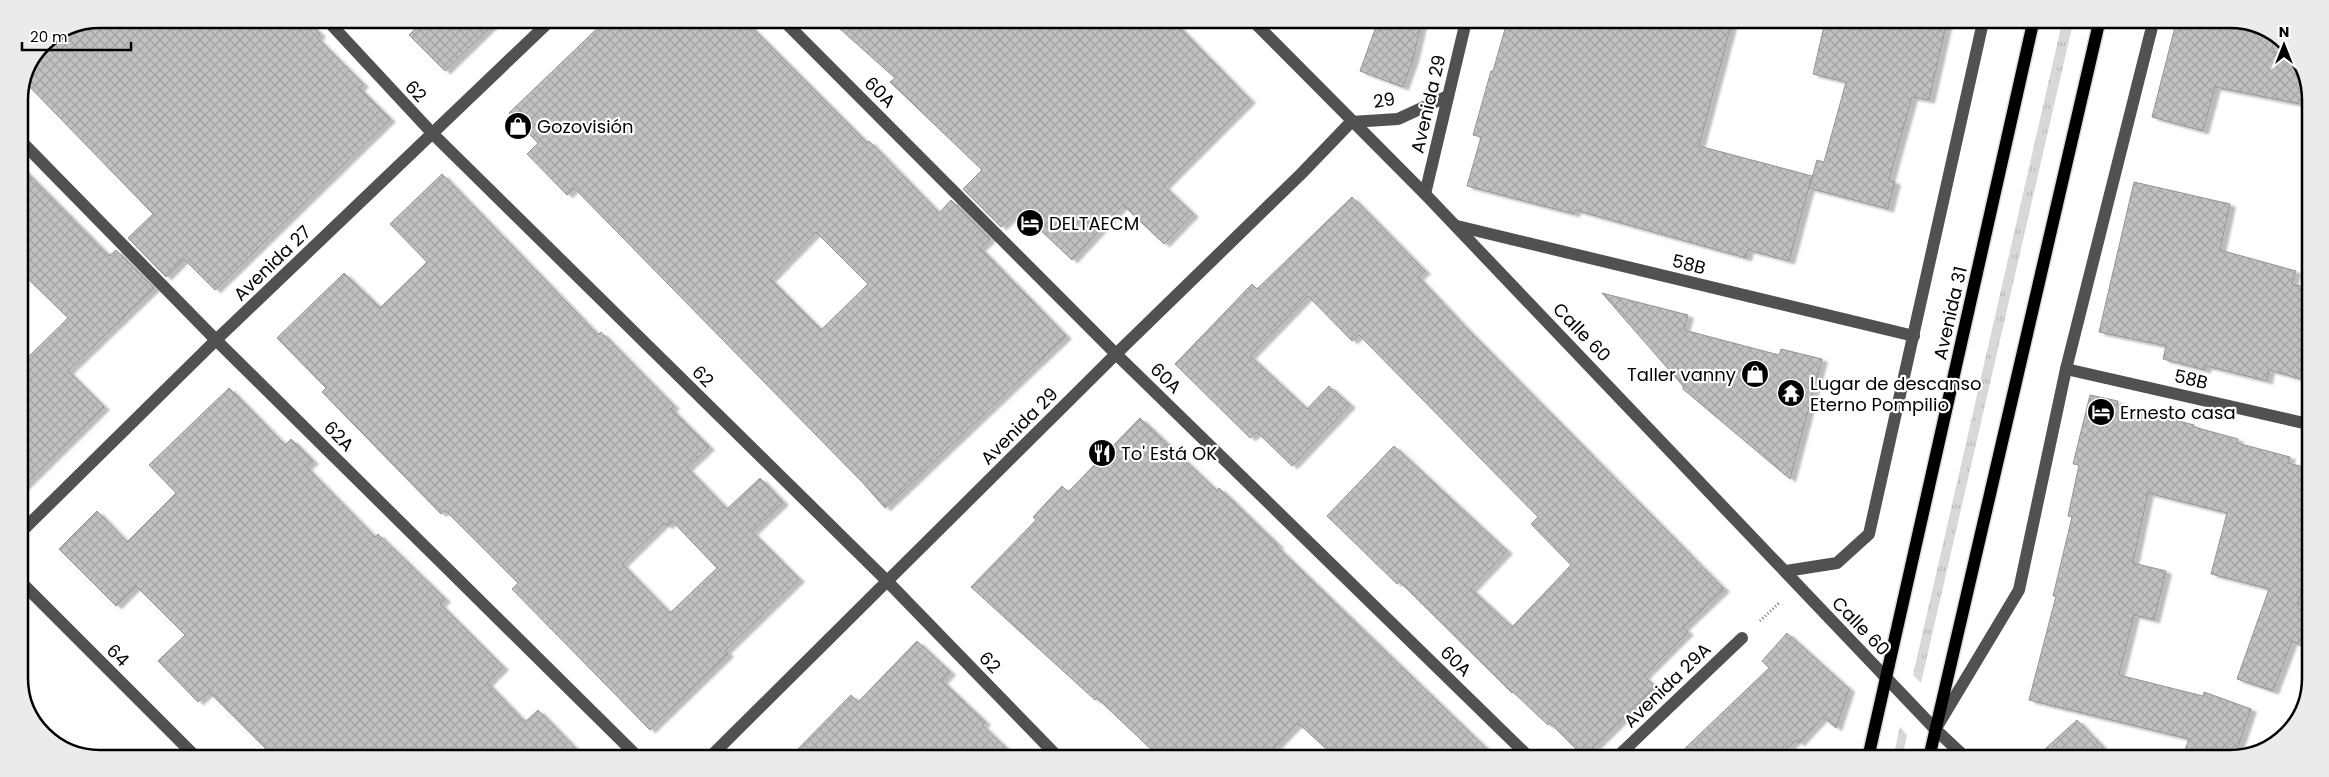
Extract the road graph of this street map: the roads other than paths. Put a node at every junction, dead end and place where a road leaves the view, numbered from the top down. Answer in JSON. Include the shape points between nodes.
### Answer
{"nodes":[{"id":1,"x":334,"y":28,"type":"edge"},
{"id":2,"x":543,"y":28,"type":"edge"},
{"id":3,"x":792,"y":28,"type":"edge"},
{"id":4,"x":1260,"y":28,"type":"edge"},
{"id":5,"x":1464,"y":28,"type":"edge"},
{"id":6,"x":1982,"y":28,"type":"edge"},
{"id":7,"x":2032,"y":28,"type":"edge"},
{"id":8,"x":2098,"y":28,"type":"edge"},
{"id":9,"x":2152,"y":28,"type":"edge"},
{"id":10,"x":1448,"y":96,"type":"junction"},
{"id":11,"x":1351,"y":122,"type":"junction"},
{"id":12,"x":432,"y":134,"type":"junction"},
{"id":13,"x":28,"y":148,"type":"edge"},
{"id":14,"x":1425,"y":194,"type":"junction"},
{"id":15,"x":1456,"y":226,"type":"junction"},
{"id":16,"x":1914,"y":336,"type":"junction"},
{"id":17,"x":216,"y":340,"type":"junction"},
{"id":18,"x":1116,"y":354,"type":"junction"},
{"id":19,"x":2066,"y":369,"type":"junction"},
{"id":20,"x":2302,"y":423,"type":"edge"},
{"id":21,"x":28,"y":525,"type":"edge"},
{"id":22,"x":1786,"y":571,"type":"junction"},
{"id":23,"x":887,"y":581,"type":"junction"},
{"id":24,"x":28,"y":589,"type":"edge"},
{"id":25,"x":1742,"y":638,"type":"road end"},
{"id":26,"x":1886,"y":678,"type":"junction"},
{"id":27,"x":1935,"y":729,"type":"junction"},
{"id":28,"x":189,"y":750,"type":"edge"},
{"id":29,"x":631,"y":750,"type":"edge"},
{"id":30,"x":717,"y":750,"type":"edge"},
{"id":31,"x":1051,"y":750,"type":"edge"},
{"id":32,"x":1522,"y":750,"type":"edge"},
{"id":33,"x":1624,"y":750,"type":"edge"},
{"id":34,"x":1870,"y":750,"type":"edge"},
{"id":35,"x":1931,"y":750,"type":"edge"},
{"id":36,"x":1957,"y":750,"type":"edge"}],
"edges":[{"from":1,"to":12,"type":"street","name":"62"},
{"from":2,"to":12,"type":"street","name":"Avenida 27"},
{"from":3,"to":18,"type":"street","name":"60A"},
{"from":4,"to":11,"type":"street","name":"Calle 60"},
{"from":5,"to":10,"type":"street","name":"Avenida 29"},
{"from":6,"to":16,"type":"street","name":"Avenida 31"},
{"from":7,"to":26,"type":"main road","name":"Avenida 31"},
{"from":8,"to":27,"type":"main road"},
{"from":9,"to":19,"type":"street"},
{"from":10,"to":11,"type":"street","name":"29","via":[[1398,119]]},
{"from":10,"to":14,"type":"street","name":"Avenida 29"},
{"from":11,"to":14,"type":"street","name":"Calle 60"},
{"from":11,"to":18,"type":"street","name":"Avenida 29"},
{"from":12,"to":17,"type":"street","name":"Avenida 27"},
{"from":12,"to":23,"type":"street","name":"62"},
{"from":13,"to":17,"type":"street","name":"62A"},
{"from":14,"to":15,"type":"street","name":"Calle 60"},
{"from":15,"to":16,"type":"street","name":"58B"},
{"from":15,"to":22,"type":"street","name":"Calle 60"},
{"from":16,"to":22,"type":"street","name":"Avenida 31","via":[[1869,534],[1837,563]]},
{"from":17,"to":21,"type":"street","name":"Avenida 27"},
{"from":17,"to":29,"type":"street","name":"62A"},
{"from":18,"to":23,"type":"street","name":"Avenida 29"},
{"from":18,"to":32,"type":"street","name":"60A"},
{"from":19,"to":20,"type":"street","name":"58B"},
{"from":19,"to":27,"type":"street","via":[[2019,590]]},
{"from":22,"to":26,"type":"street","name":"Calle 60"},
{"from":23,"to":30,"type":"street","name":"Avenida 29"},
{"from":23,"to":31,"type":"street","name":"62"},
{"from":24,"to":28,"type":"street","name":"64"},
{"from":25,"to":33,"type":"street","name":"Avenida 29A"},
{"from":26,"to":27,"type":"street","name":"Calle 60"},
{"from":26,"to":34,"type":"main road","name":"Avenida 31"},
{"from":27,"to":35,"type":"main road"},
{"from":27,"to":36,"type":"street","name":"Calle 60"}]}
